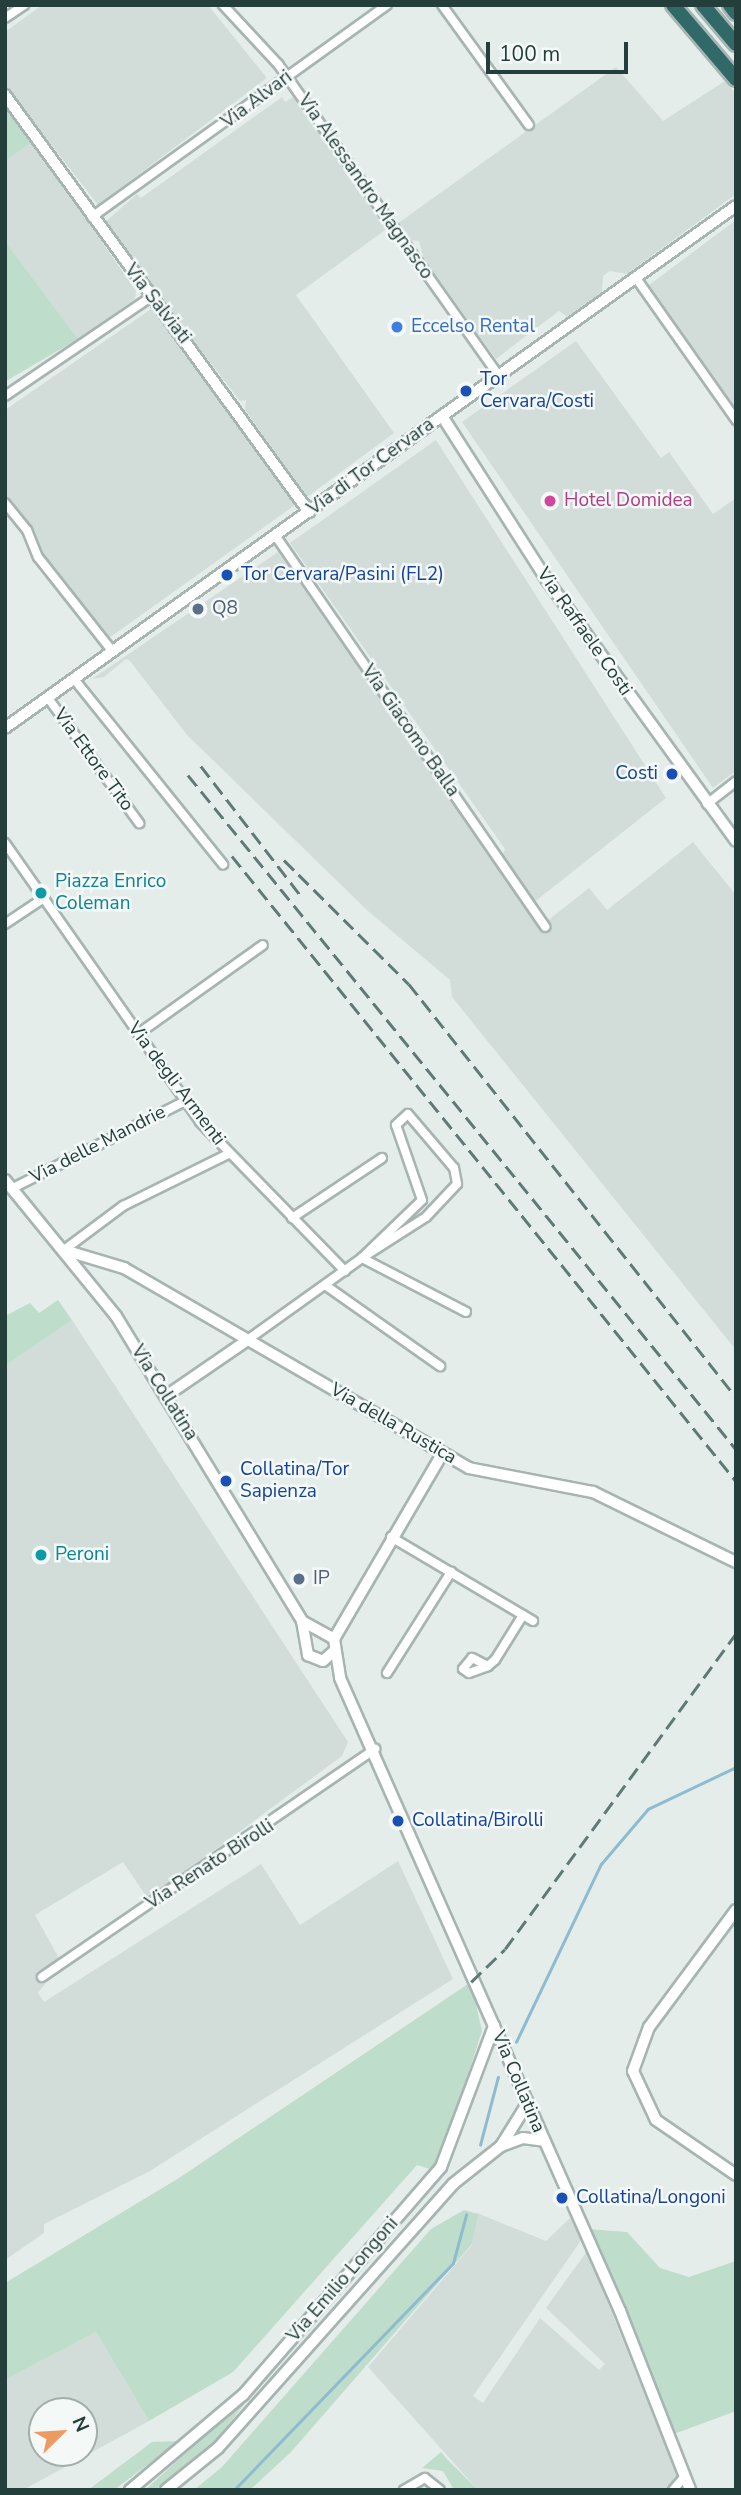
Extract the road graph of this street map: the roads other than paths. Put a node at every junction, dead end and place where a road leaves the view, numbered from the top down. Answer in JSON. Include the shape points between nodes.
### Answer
{"nodes":[{"id":1,"x":24,"y":5,"type":"edge"},
{"id":2,"x":223,"y":5,"type":"edge"},
{"id":3,"x":387,"y":5,"type":"edge"},
{"id":4,"x":442,"y":5,"type":"edge"},
{"id":5,"x":673,"y":5,"type":"edge"},
{"id":6,"x":703,"y":5,"type":"edge"},
{"id":7,"x":730,"y":5,"type":"edge"},
{"id":8,"x":736,"y":13,"type":"edge"},
{"id":9,"x":5,"y":18,"type":"edge"},
{"id":10,"x":736,"y":44,"type":"edge"},
{"id":11,"x":288,"y":79,"type":"junction"},
{"id":12,"x":736,"y":79,"type":"edge"},
{"id":13,"x":5,"y":95,"type":"edge"},
{"id":14,"x":529,"y":125,"type":"dead end"},
{"id":15,"x":736,"y":205,"type":"edge"},
{"id":16,"x":92,"y":217,"type":"junction"},
{"id":17,"x":636,"y":278,"type":"junction"},
{"id":18,"x":152,"y":296,"type":"junction"},
{"id":19,"x":499,"y":376,"type":"junction"},
{"id":20,"x":5,"y":396,"type":"edge"},
{"id":21,"x":442,"y":416,"type":"junction"},
{"id":22,"x":736,"y":420,"type":"edge"},
{"id":23,"x":5,"y":503,"type":"edge"},
{"id":24,"x":309,"y":512,"type":"junction"},
{"id":25,"x":275,"y":535,"type":"junction"},
{"id":26,"x":113,"y":652,"type":"junction"},
{"id":27,"x":74,"y":679,"type":"junction"},
{"id":28,"x":48,"y":698,"type":"junction"},
{"id":29,"x":5,"y":728,"type":"edge"},
{"id":30,"x":736,"y":781,"type":"edge"},
{"id":31,"x":707,"y":804,"type":"junction"},
{"id":32,"x":139,"y":823,"type":"dead end"},
{"id":33,"x":736,"y":841,"type":"edge"},
{"id":34,"x":5,"y":843,"type":"edge"},
{"id":35,"x":223,"y":864,"type":"dead end"},
{"id":36,"x":44,"y":898,"type":"junction"},
{"id":37,"x":5,"y":924,"type":"edge"},
{"id":38,"x":545,"y":927,"type":"dead end"},
{"id":39,"x":263,"y":944,"type":"dead end"},
{"id":40,"x":138,"y":1034,"type":"junction"},
{"id":41,"x":185,"y":1101,"type":"junction"},
{"id":42,"x":228,"y":1154,"type":"junction"},
{"id":43,"x":382,"y":1158,"type":"dead end"},
{"id":44,"x":8,"y":1184,"type":"edge"},
{"id":45,"x":292,"y":1218,"type":"junction"},
{"id":46,"x":64,"y":1250,"type":"junction"},
{"id":47,"x":362,"y":1258,"type":"junction"},
{"id":48,"x":345,"y":1271,"type":"junction"},
{"id":49,"x":326,"y":1285,"type":"junction"},
{"id":50,"x":466,"y":1312,"type":"dead end"},
{"id":51,"x":246,"y":1341,"type":"junction"},
{"id":52,"x":440,"y":1366,"type":"dead end"},
{"id":53,"x":166,"y":1396,"type":"junction"},
{"id":54,"x":442,"y":1454,"type":"junction"},
{"id":55,"x":391,"y":1537,"type":"junction"},
{"id":56,"x":736,"y":1562,"type":"edge"},
{"id":57,"x":451,"y":1572,"type":"junction"},
{"id":58,"x":523,"y":1615,"type":"junction"},
{"id":59,"x":302,"y":1621,"type":"junction"},
{"id":60,"x":340,"y":1621,"type":"junction"},
{"id":61,"x":533,"y":1621,"type":"dead end"},
{"id":62,"x":320,"y":1630,"type":"junction"},
{"id":63,"x":305,"y":1641,"type":"junction"},
{"id":64,"x":334,"y":1645,"type":"junction"},
{"id":65,"x":323,"y":1661,"type":"junction"},
{"id":66,"x":488,"y":1665,"type":"dead end"},
{"id":67,"x":387,"y":1673,"type":"dead end"},
{"id":68,"x":340,"y":1678,"type":"junction"},
{"id":69,"x":375,"y":1749,"type":"junction"},
{"id":70,"x":736,"y":1910,"type":"edge"},
{"id":71,"x":42,"y":1977,"type":"dead end"},
{"id":72,"x":494,"y":2026,"type":"junction"},
{"id":73,"x":527,"y":2104,"type":"junction"},
{"id":74,"x":544,"y":2141,"type":"junction"},
{"id":75,"x":501,"y":2147,"type":"junction"},
{"id":76,"x":736,"y":2175,"type":"edge"},
{"id":77,"x":685,"y":2476,"type":"junction"},
{"id":78,"x":130,"y":2490,"type":"edge"},
{"id":79,"x":166,"y":2490,"type":"edge"},
{"id":80,"x":404,"y":2490,"type":"edge"},
{"id":81,"x":440,"y":2490,"type":"edge"},
{"id":82,"x":673,"y":2490,"type":"edge"},
{"id":83,"x":690,"y":2490,"type":"edge"}],
"edges":[{"from":1,"to":9,"type":"street"},
{"from":2,"to":11,"type":"street","name":"Via Alessandro Magnasco"},
{"from":3,"to":11,"type":"street","name":"Via Alvari"},
{"from":4,"to":14,"type":"street"},
{"from":5,"to":12,"type":"highway"},
{"from":6,"to":10,"type":"highway"},
{"from":7,"to":8,"type":"highway"},
{"from":11,"to":16,"type":"street","name":"Via Alvari"},
{"from":11,"to":19,"type":"street","name":"Via Alessandro Magnasco"},
{"from":13,"to":16,"type":"street","name":"Via Salviati"},
{"from":15,"to":17,"type":"street","name":"Via di Tor Cervara"},
{"from":16,"to":18,"type":"street","name":"Via Salviati"},
{"from":17,"to":19,"type":"street","name":"Via di Tor Cervara"},
{"from":17,"to":22,"type":"street"},
{"from":18,"to":20,"type":"street"},
{"from":18,"to":24,"type":"street","name":"Via Salviati"},
{"from":19,"to":21,"type":"street","name":"Via di Tor Cervara"},
{"from":21,"to":24,"type":"street","name":"Via di Tor Cervara"},
{"from":21,"to":31,"type":"street","name":"Via Raffaele Costi","via":[[547,580]]},
{"from":23,"to":26,"type":"street","via":[[27,530],[38,557]]},
{"from":24,"to":25,"type":"street","name":"Via di Tor Cervara"},
{"from":25,"to":26,"type":"street","name":"Via di Tor Cervara"},
{"from":25,"to":38,"type":"street","name":"Via Giacomo Balla"},
{"from":26,"to":27,"type":"street","name":"Via di Tor Cervara"},
{"from":27,"to":28,"type":"street","name":"Via di Tor Cervara"},
{"from":27,"to":35,"type":"street"},
{"from":28,"to":29,"type":"street","name":"Via di Tor Cervara"},
{"from":28,"to":32,"type":"street","name":"Via Ettore Tito"},
{"from":30,"to":31,"type":"street"},
{"from":31,"to":33,"type":"street","name":"Via Raffaele Costi"},
{"from":34,"to":36,"type":"street"},
{"from":36,"to":37,"type":"street"},
{"from":36,"to":40,"type":"street","name":"Via degli Armenti"},
{"from":39,"to":40,"type":"street"},
{"from":40,"to":41,"type":"street","name":"Via degli Armenti"},
{"from":41,"to":42,"type":"street","name":"Via degli Armenti"},
{"from":41,"to":44,"type":"street","name":"Via delle Mandrie"},
{"from":42,"to":45,"type":"street","name":"Via degli Armenti"},
{"from":42,"to":46,"type":"street","via":[[123,1206]]},
{"from":43,"to":45,"type":"street"},
{"from":44,"to":46,"type":"street","name":"Via Collatina"},
{"from":45,"to":48,"type":"street","name":"Via degli Armenti"},
{"from":46,"to":51,"type":"street","name":"Via della Rustica","via":[[124,1268]]},
{"from":46,"to":53,"type":"street","name":"Via Collatina","via":[[104,1298]]},
{"from":47,"to":47,"type":"street","via":[[418,1224],[457,1184],[454,1168],[408,1114],[396,1125],[423,1198]]},
{"from":47,"to":48,"type":"street"},
{"from":47,"to":50,"type":"street"},
{"from":48,"to":49,"type":"street"},
{"from":49,"to":51,"type":"street"},
{"from":49,"to":52,"type":"street"},
{"from":51,"to":53,"type":"street"},
{"from":51,"to":54,"type":"street","name":"Via della Rustica"},
{"from":53,"to":59,"type":"street","name":"Via Collatina"},
{"from":54,"to":55,"type":"street"},
{"from":54,"to":56,"type":"street","name":"Via della Rustica","via":[[484,1473],[593,1492]]},
{"from":55,"to":57,"type":"street"},
{"from":55,"to":60,"type":"street"},
{"from":57,"to":58,"type":"street"},
{"from":57,"to":67,"type":"street"},
{"from":58,"to":61,"type":"street"},
{"from":58,"to":66,"type":"street"},
{"from":59,"to":62,"type":"street","name":"Via Collatina"},
{"from":59,"to":63,"type":"street","name":"Via Collatina"},
{"from":60,"to":62,"type":"street"},
{"from":60,"to":64,"type":"street"},
{"from":62,"to":63,"type":"street"},
{"from":62,"to":64,"type":"street","name":"Via Collatina"},
{"from":63,"to":65,"type":"street","name":"Via Collatina","via":[[311,1659]]},
{"from":64,"to":65,"type":"street"},
{"from":64,"to":68,"type":"street","name":"Via Collatina"},
{"from":65,"to":68,"type":"street","name":"Via Collatina"},
{"from":68,"to":69,"type":"street","name":"Via Collatina"},
{"from":69,"to":71,"type":"street","name":"Via Renato Birolli"},
{"from":69,"to":72,"type":"street","name":"Via Collatina"},
{"from":70,"to":76,"type":"street","via":[[649,2027],[633,2071],[656,2120]]},
{"from":72,"to":73,"type":"street","name":"Via Collatina"},
{"from":72,"to":78,"type":"street","name":"Via Emilio Longoni","via":[[442,2167],[243,2395]]},
{"from":73,"to":74,"type":"street","name":"Via Collatina"},
{"from":73,"to":75,"type":"street"},
{"from":74,"to":75,"type":"street","name":"Via Emilio Longoni","via":[[523,2138]]},
{"from":74,"to":77,"type":"street","name":"Via Collatina"},
{"from":75,"to":79,"type":"street","name":"Via Emilio Longoni","via":[[427,2208],[218,2448]]},
{"from":77,"to":82,"type":"street"},
{"from":77,"to":83,"type":"street","name":"Via Collatina"},
{"from":80,"to":81,"type":"street","via":[[425,2478]]}]}
